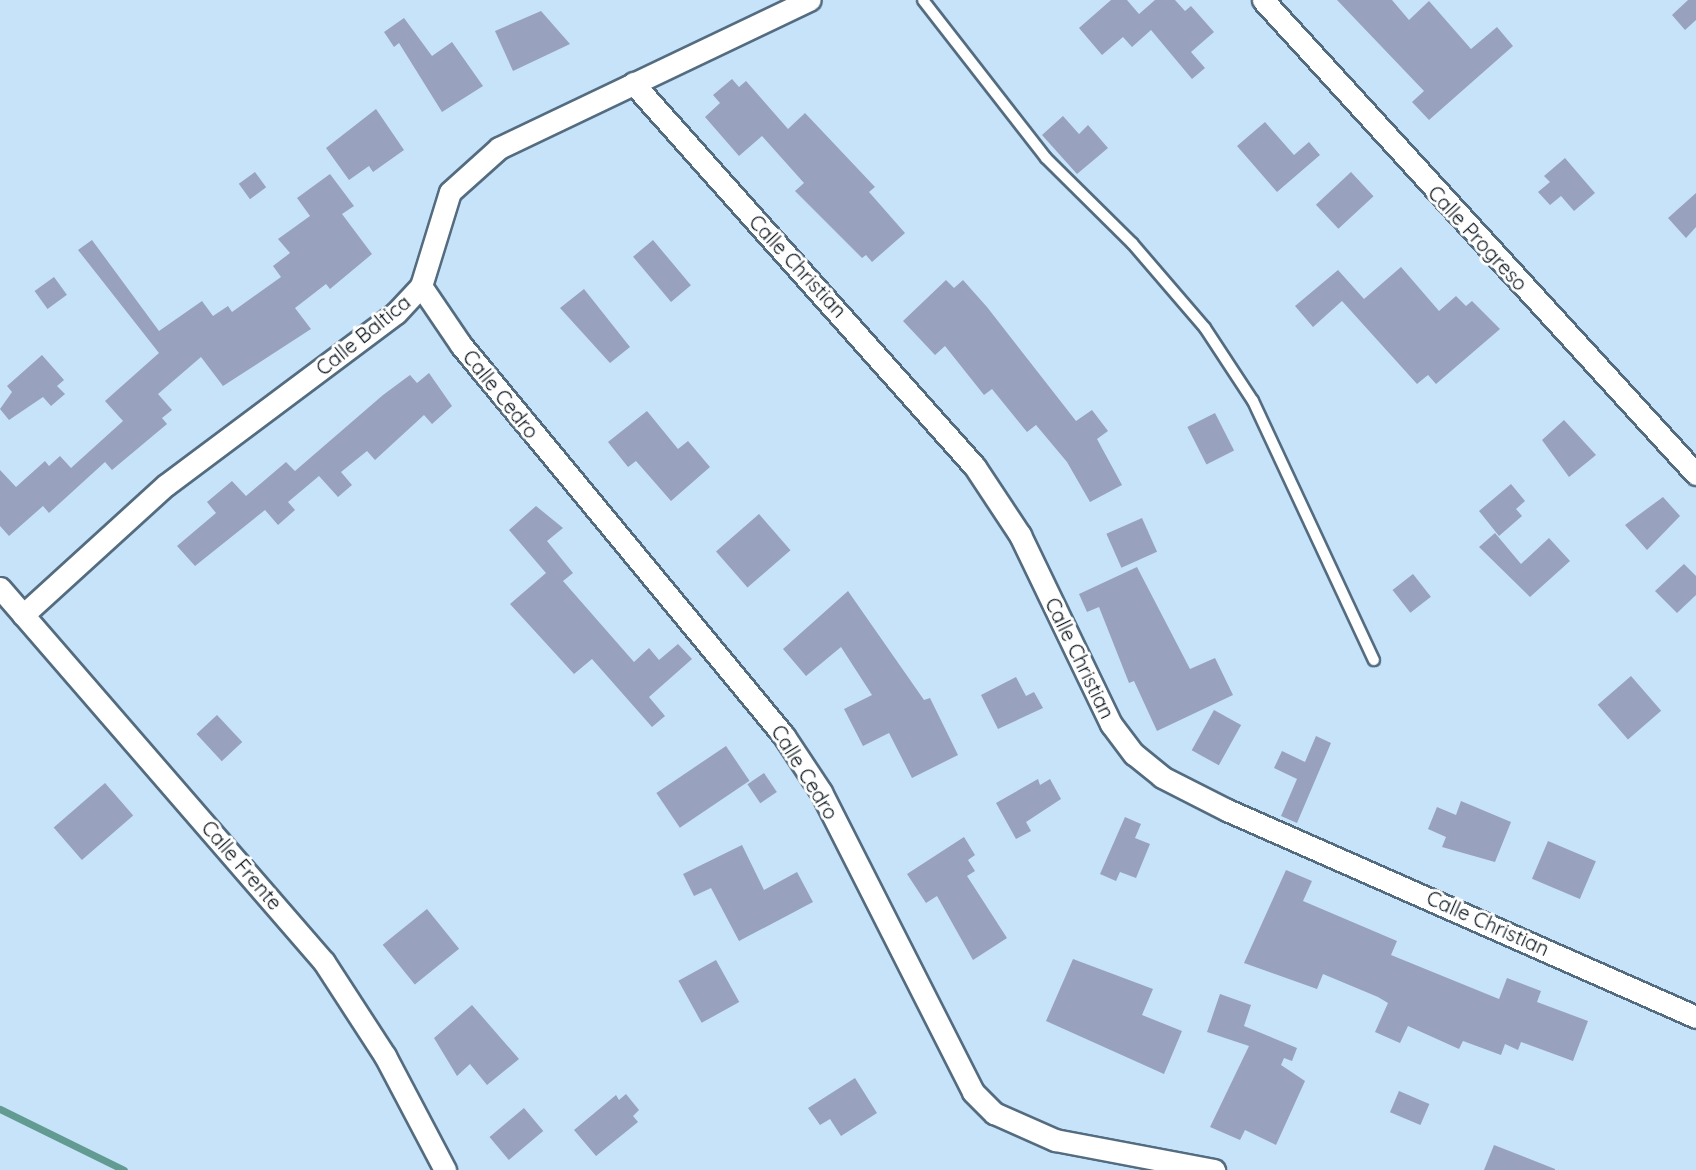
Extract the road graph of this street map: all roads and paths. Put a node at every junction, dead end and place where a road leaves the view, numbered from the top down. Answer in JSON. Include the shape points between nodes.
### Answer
{"nodes":[{"id":1,"x":809,"y":0,"type":"edge"},
{"id":2,"x":922,"y":0,"type":"edge"},
{"id":3,"x":1263,"y":0,"type":"edge"},
{"id":4,"x":633,"y":83,"type":"junction"},
{"id":5,"x":421,"y":286,"type":"junction"},
{"id":6,"x":1696,"y":474,"type":"edge"},
{"id":7,"x":0,"y":588,"type":"edge"},
{"id":8,"x":23,"y":615,"type":"junction"},
{"id":9,"x":1374,"y":660,"type":"dead end"},
{"id":10,"x":1696,"y":1017,"type":"edge"},
{"id":11,"x":445,"y":1170,"type":"edge"},
{"id":12,"x":1214,"y":1170,"type":"edge"}],
"edges":[{"from":1,"to":4,"type":"street","name":"Calle Baltica"},
{"from":2,"to":9,"type":"lane","via":[[1046,158],[1132,243],[1205,328],[1253,401]]},
{"from":3,"to":6,"type":"street","name":"Calle Progreso"},
{"from":4,"to":5,"type":"street","name":"Calle Baltica","via":[[500,148],[450,192]]},
{"from":4,"to":10,"type":"street","name":"Calle Christian","via":[[975,467],[1020,535],[1111,724],[1134,754],[1162,777],[1227,810]]},
{"from":5,"to":8,"type":"street","name":"Calle Baltica","via":[[375,330],[166,485]]},
{"from":5,"to":12,"type":"street","name":"Calle Cedro","via":[[468,354],[784,736],[821,792],[973,1092],[994,1113],[1054,1140]]},
{"from":7,"to":8,"type":"street","name":"Calle Frente"},
{"from":8,"to":11,"type":"street","name":"Calle Frente","via":[[324,962],[385,1056]]}]}
